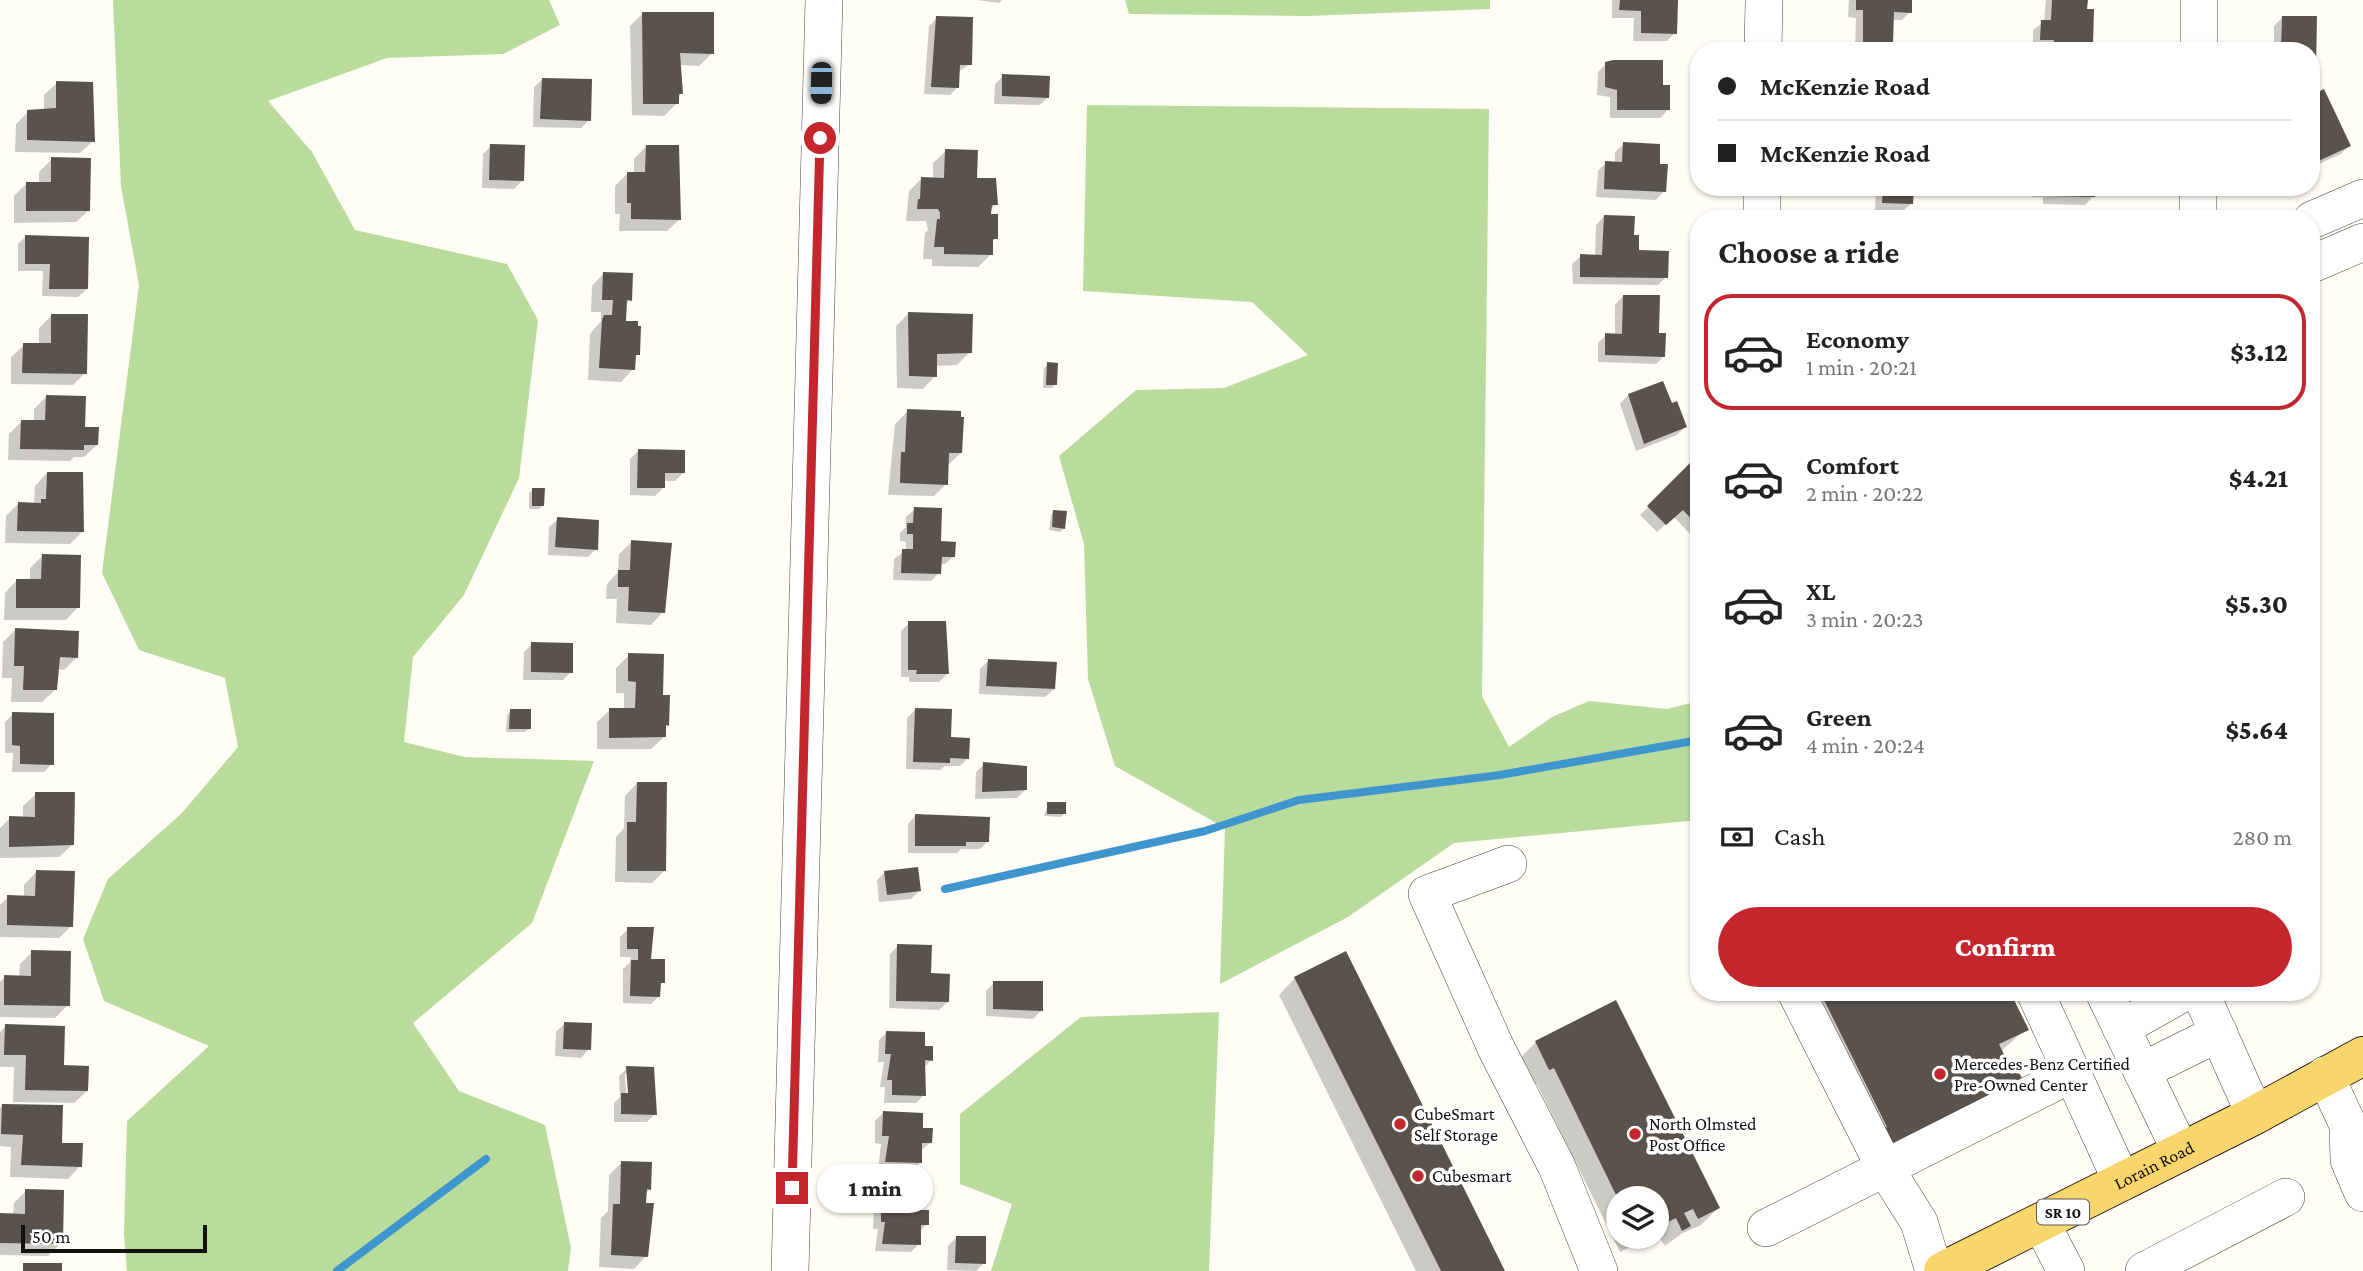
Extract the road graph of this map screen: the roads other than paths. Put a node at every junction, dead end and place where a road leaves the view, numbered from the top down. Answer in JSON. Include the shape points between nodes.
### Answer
{"nodes":[{"id":1,"x":824,"y":0,"type":"edge"},
{"id":2,"x":1764,"y":0,"type":"edge"},
{"id":3,"x":2199,"y":0,"type":"edge"},
{"id":4,"x":1763,"y":42,"type":"edge"},
{"id":5,"x":2199,"y":42,"type":"edge"},
{"id":6,"x":2363,"y":198,"type":"edge"},
{"id":7,"x":2320,"y":217,"type":"edge"},
{"id":8,"x":2363,"y":242,"type":"edge"},
{"id":9,"x":2320,"y":261,"type":"edge"},
{"id":10,"x":1508,"y":864,"type":"dead end"},
{"id":11,"x":1801,"y":1001,"type":"edge"},
{"id":12,"x":2039,"y":1001,"type":"edge"},
{"id":13,"x":2108,"y":1001,"type":"edge"},
{"id":14,"x":2169,"y":1001,"type":"edge"},
{"id":15,"x":2204,"y":1001,"type":"edge"},
{"id":16,"x":2121,"y":1028,"type":"junction"},
{"id":17,"x":2219,"y":1033,"type":"junction"},
{"id":18,"x":2363,"y":1056,"type":"edge"},
{"id":19,"x":2142,"y":1071,"type":"junction"},
{"id":20,"x":2073,"y":1073,"type":"junction"},
{"id":21,"x":2325,"y":1076,"type":"junction"},
{"id":22,"x":2255,"y":1115,"type":"junction"},
{"id":23,"x":2356,"y":1134,"type":"edge"},
{"id":24,"x":2181,"y":1152,"type":"junction"},
{"id":25,"x":1885,"y":1168,"type":"junction"},
{"id":26,"x":2122,"y":1182,"type":"junction"},
{"id":27,"x":2363,"y":1194,"type":"edge"},
{"id":28,"x":2286,"y":1197,"type":"dead end"},
{"id":29,"x":2041,"y":1223,"type":"junction"},
{"id":30,"x":1766,"y":1228,"type":"dead end"},
{"id":31,"x":790,"y":1271,"type":"edge"},
{"id":32,"x":1599,"y":1271,"type":"edge"},
{"id":33,"x":1934,"y":1271,"type":"edge"},
{"id":34,"x":1943,"y":1271,"type":"edge"},
{"id":35,"x":2066,"y":1271,"type":"edge"},
{"id":36,"x":2144,"y":1271,"type":"edge"}],
"edges":[{"from":1,"to":31,"type":"street"},
{"from":2,"to":4,"type":"street"},
{"from":3,"to":5,"type":"street"},
{"from":6,"to":7,"type":"street"},
{"from":8,"to":9,"type":"street"},
{"from":10,"to":32,"type":"street","via":[[1427,894],[1490,1036],[1557,1167]]},
{"from":11,"to":25,"type":"street"},
{"from":12,"to":20,"type":"street"},
{"from":13,"to":16,"type":"street"},
{"from":14,"to":16,"type":"street"},
{"from":15,"to":17,"type":"street"},
{"from":16,"to":19,"type":"street"},
{"from":17,"to":19,"type":"street"},
{"from":17,"to":22,"type":"street"},
{"from":18,"to":21,"type":"main road","name":"Lorain Road","number":"SR 10"},
{"from":19,"to":24,"type":"street"},
{"from":20,"to":25,"type":"street"},
{"from":20,"to":26,"type":"street"},
{"from":21,"to":22,"type":"main road","name":"Lorain Road","number":"SR 10"},
{"from":21,"to":23,"type":"street"},
{"from":22,"to":24,"type":"main road","name":"Lorain Road","number":"SR 10"},
{"from":23,"to":27,"type":"street","via":[[2349,1160]]},
{"from":24,"to":26,"type":"main road","name":"Lorain Road","number":"SR 10"},
{"from":25,"to":30,"type":"street"},
{"from":25,"to":33,"type":"street","via":[[1919,1222]]},
{"from":26,"to":29,"type":"main road","name":"Lorain Road","number":"SR 10"},
{"from":28,"to":36,"type":"street"},
{"from":29,"to":34,"type":"main road","name":"Lorain Road","number":"SR 10"},
{"from":29,"to":35,"type":"street"}]}
